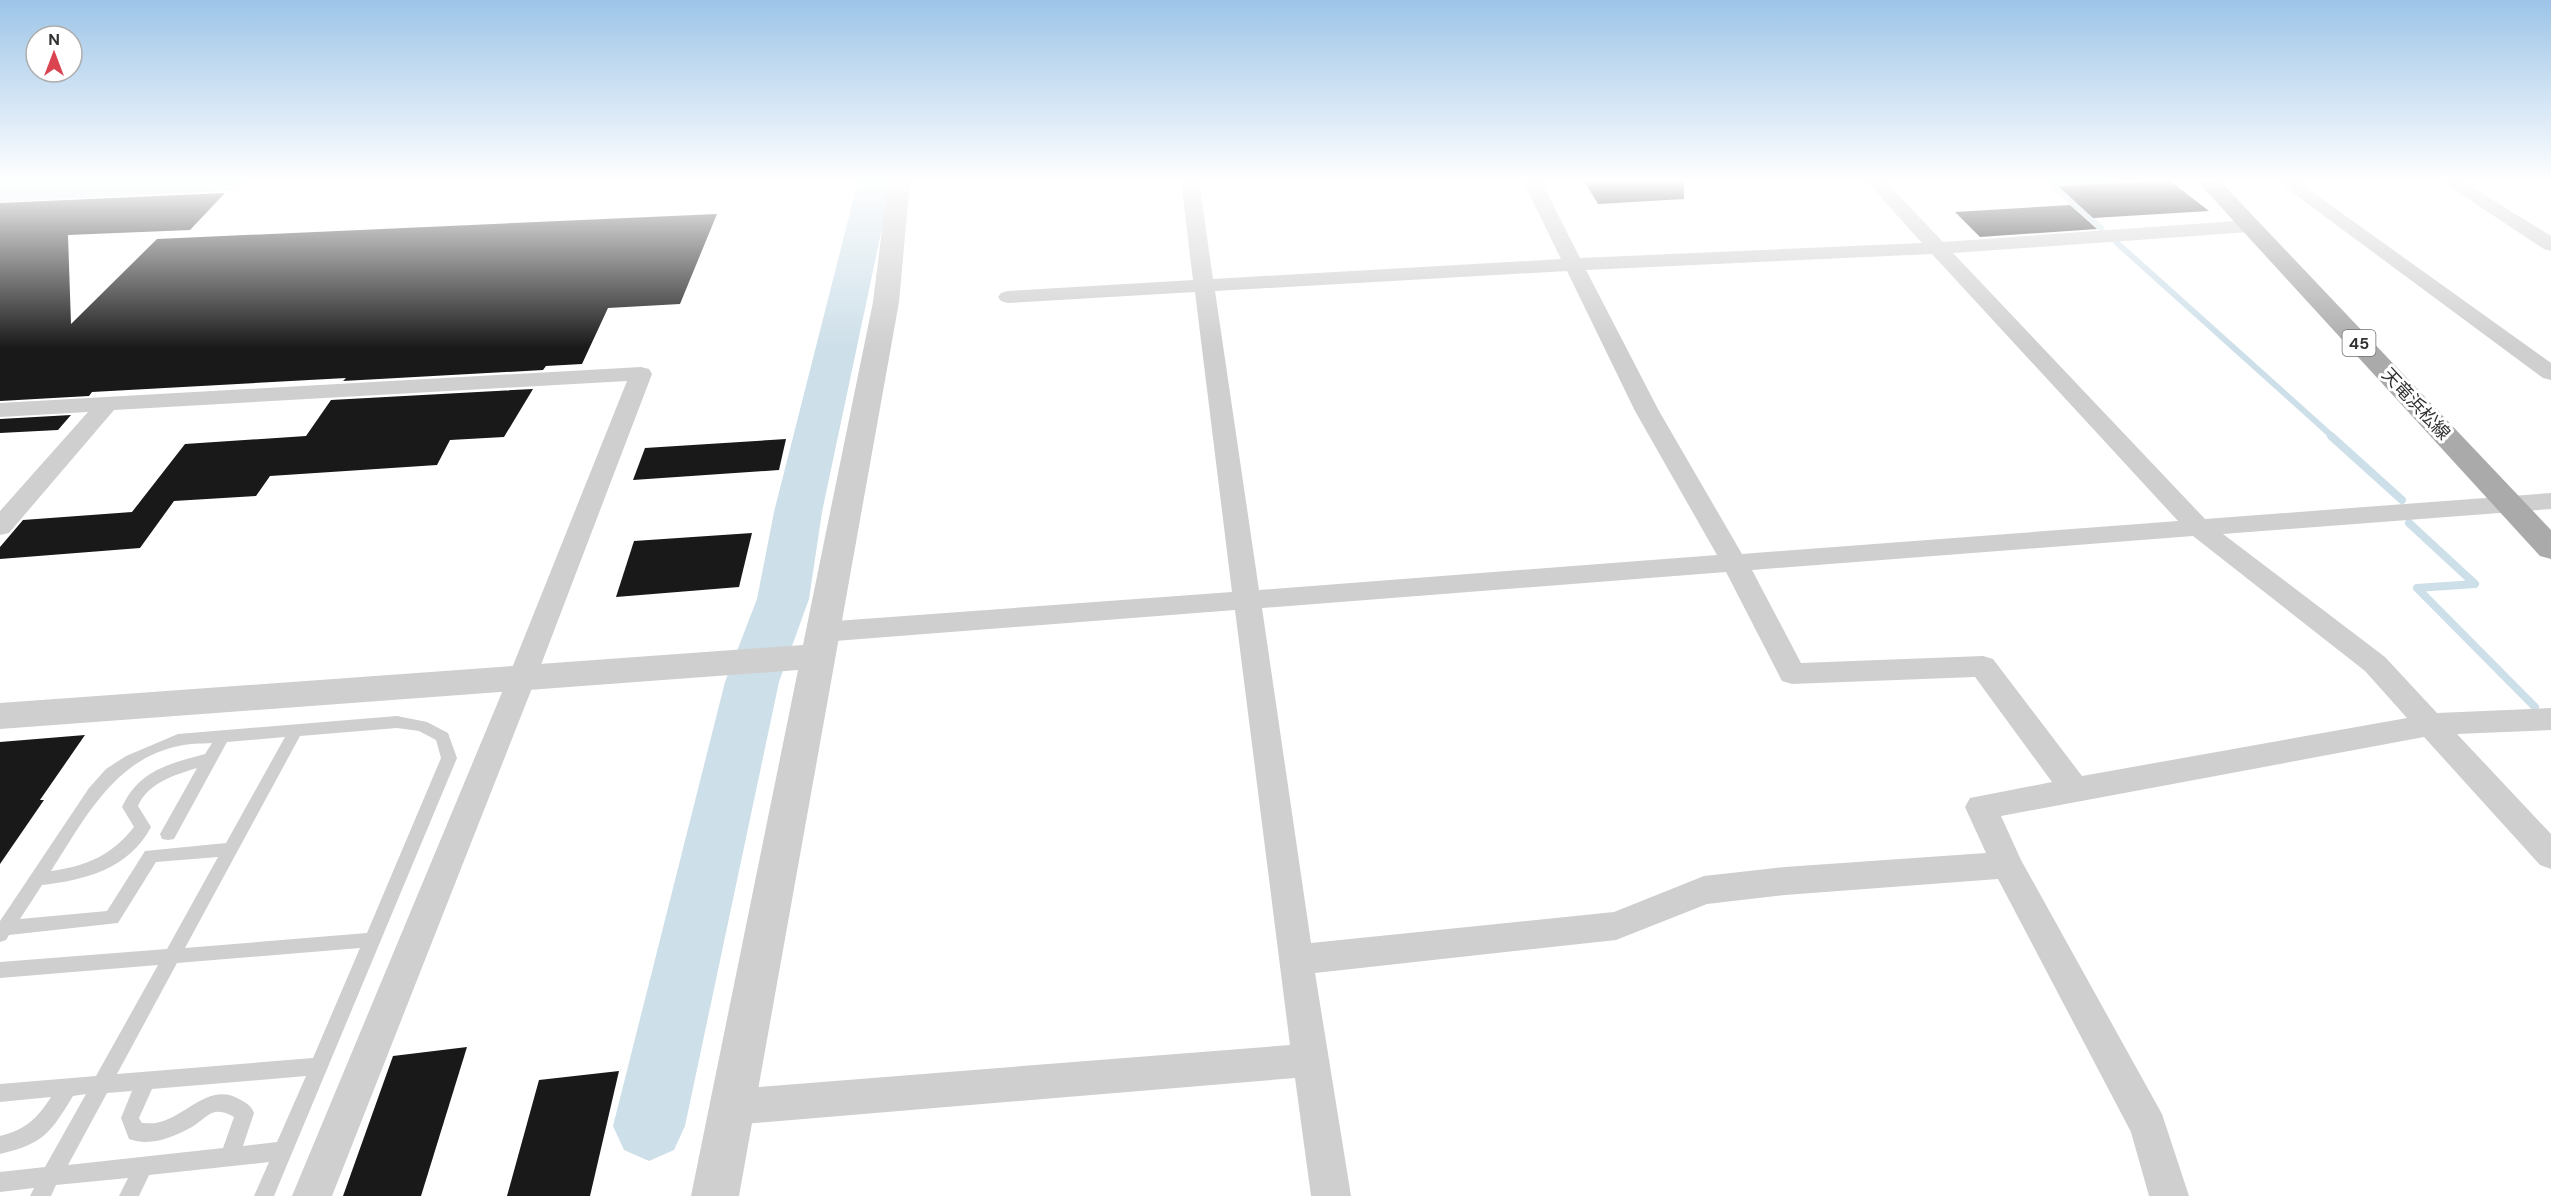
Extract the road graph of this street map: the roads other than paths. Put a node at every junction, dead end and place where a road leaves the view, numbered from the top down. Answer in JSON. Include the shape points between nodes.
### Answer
{"nodes":[{"id":1,"x":893,"y":237,"type":"edge"},
{"id":2,"x":1197,"y":237,"type":"edge"},
{"id":3,"x":1562,"y":237,"type":"edge"},
{"id":4,"x":1928,"y":237,"type":"edge"},
{"id":5,"x":2097,"y":237,"type":"edge"},
{"id":6,"x":2260,"y":237,"type":"edge"},
{"id":7,"x":2363,"y":237,"type":"edge"},
{"id":8,"x":2538,"y":237,"type":"edge"},
{"id":9,"x":2551,"y":245,"type":"edge"},
{"id":10,"x":1939,"y":248,"type":"junction"},
{"id":11,"x":1576,"y":264,"type":"junction"},
{"id":12,"x":1204,"y":286,"type":"junction"},
{"id":13,"x":1008,"y":297,"type":"dead end"},
{"id":14,"x":2551,"y":373,"type":"edge"},
{"id":15,"x":107,"y":404,"type":"junction"},
{"id":16,"x":0,"y":410,"type":"edge"},
{"id":17,"x":2551,"y":501,"type":"edge"},
{"id":18,"x":2510,"y":505,"type":"junction"},
{"id":19,"x":0,"y":527,"type":"edge"},
{"id":20,"x":2200,"y":529,"type":"junction"},
{"id":21,"x":2551,"y":549,"type":"edge"},
{"id":22,"x":1736,"y":565,"type":"junction"},
{"id":23,"x":1247,"y":602,"type":"junction"},
{"id":24,"x":806,"y":649,"type":"junction"},
{"id":25,"x":522,"y":678,"type":"junction"},
{"id":26,"x":0,"y":716,"type":"edge"},
{"id":27,"x":2551,"y":720,"type":"edge"},
{"id":28,"x":2432,"y":724,"type":"junction"},
{"id":29,"x":296,"y":730,"type":"junction"},
{"id":30,"x":223,"y":736,"type":"junction"},
{"id":31,"x":212,"y":758,"type":"junction"},
{"id":32,"x":2074,"y":789,"type":"junction"},
{"id":33,"x":168,"y":834,"type":"dead end"},
{"id":34,"x":230,"y":849,"type":"junction"},
{"id":35,"x":2551,"y":856,"type":"edge"},
{"id":36,"x":2007,"y":865,"type":"junction"},
{"id":37,"x":37,"y":879,"type":"junction"},
{"id":38,"x":2,"y":931,"type":"edge"},
{"id":39,"x":372,"y":940,"type":"junction"},
{"id":40,"x":170,"y":957,"type":"junction"},
{"id":41,"x":1296,"y":960,"type":"junction"},
{"id":42,"x":0,"y":970,"type":"edge"},
{"id":43,"x":1312,"y":1060,"type":"junction"},
{"id":44,"x":319,"y":1066,"type":"junction"},
{"id":45,"x":146,"y":1080,"type":"junction"},
{"id":46,"x":101,"y":1085,"type":"junction"},
{"id":47,"x":67,"y":1088,"type":"junction"},
{"id":48,"x":0,"y":1094,"type":"edge"},
{"id":49,"x":732,"y":1107,"type":"junction"},
{"id":50,"x":0,"y":1145,"type":"edge"},
{"id":51,"x":283,"y":1151,"type":"junction"},
{"id":52,"x":230,"y":1157,"type":"junction"},
{"id":53,"x":143,"y":1167,"type":"junction"},
{"id":54,"x":50,"y":1178,"type":"junction"},
{"id":55,"x":0,"y":1182,"type":"edge"},
{"id":56,"x":40,"y":1196,"type":"edge"},
{"id":57,"x":129,"y":1196,"type":"edge"},
{"id":58,"x":264,"y":1196,"type":"edge"},
{"id":59,"x":312,"y":1196,"type":"edge"},
{"id":60,"x":715,"y":1196,"type":"edge"},
{"id":61,"x":1331,"y":1196,"type":"edge"},
{"id":62,"x":2169,"y":1196,"type":"edge"}],
"edges":[{"from":1,"to":24,"type":"street","via":[[886,302]]},
{"from":2,"to":12,"type":"street"},
{"from":3,"to":11,"type":"street"},
{"from":4,"to":10,"type":"street"},
{"from":5,"to":10,"type":"street"},
{"from":6,"to":18,"type":"main road","name":"天竜浜松線","number":"45"},
{"from":7,"to":14,"type":"street"},
{"from":8,"to":9,"type":"street"},
{"from":10,"to":11,"type":"street"},
{"from":10,"to":20,"type":"street"},
{"from":11,"to":12,"type":"street"},
{"from":11,"to":22,"type":"street","via":[[1647,411]]},
{"from":12,"to":13,"type":"street"},
{"from":12,"to":23,"type":"street"},
{"from":15,"to":16,"type":"street"},
{"from":15,"to":19,"type":"street"},
{"from":15,"to":25,"type":"street","via":[[641,374]]},
{"from":17,"to":18,"type":"street"},
{"from":18,"to":20,"type":"street"},
{"from":18,"to":21,"type":"main road","name":"天竜浜松線","number":"45"},
{"from":20,"to":22,"type":"street"},
{"from":20,"to":28,"type":"street","via":[[2375,664]]},
{"from":22,"to":23,"type":"street"},
{"from":22,"to":32,"type":"street","via":[[1792,674],[1983,666]]},
{"from":23,"to":24,"type":"street"},
{"from":23,"to":41,"type":"street"},
{"from":24,"to":25,"type":"street","via":[[738,662]]},
{"from":24,"to":49,"type":"street"},
{"from":25,"to":26,"type":"street"},
{"from":25,"to":59,"type":"street"},
{"from":27,"to":28,"type":"street"},
{"from":28,"to":32,"type":"street"},
{"from":28,"to":35,"type":"street"},
{"from":29,"to":30,"type":"lane"},
{"from":29,"to":34,"type":"lane"},
{"from":29,"to":39,"type":"lane","via":[[397,722],[422,726],[443,737],[449,758]]},
{"from":30,"to":31,"type":"lane"},
{"from":30,"to":37,"type":"lane","via":[[178,740],[146,751],[109,773]]},
{"from":31,"to":33,"type":"lane"},
{"from":31,"to":37,"type":"lane","via":[[150,779],[134,794],[130,807],[142,827],[111,862],[77,875]]},
{"from":32,"to":36,"type":"street","via":[[1981,807]]},
{"from":34,"to":38,"type":"lane","via":[[151,856],[112,918]]},
{"from":34,"to":40,"type":"lane"},
{"from":36,"to":41,"type":"street","via":[[1704,890],[1616,926]]},
{"from":36,"to":62,"type":"street","via":[[2149,1127]]},
{"from":37,"to":38,"type":"lane"},
{"from":39,"to":40,"type":"lane"},
{"from":39,"to":44,"type":"lane"},
{"from":40,"to":42,"type":"lane"},
{"from":40,"to":46,"type":"lane"},
{"from":41,"to":43,"type":"street"},
{"from":43,"to":49,"type":"street"},
{"from":43,"to":61,"type":"street"},
{"from":44,"to":45,"type":"lane"},
{"from":44,"to":51,"type":"lane"},
{"from":45,"to":46,"type":"lane"},
{"from":45,"to":52,"type":"lane","via":[[130,1118],[136,1132],[160,1132],[210,1104],[229,1103],[245,1113]]},
{"from":46,"to":47,"type":"lane"},
{"from":46,"to":54,"type":"lane"},
{"from":47,"to":48,"type":"lane"},
{"from":47,"to":50,"type":"lane","via":[[44,1126],[24,1141]]},
{"from":49,"to":60,"type":"street"},
{"from":51,"to":52,"type":"lane"},
{"from":51,"to":58,"type":"lane"},
{"from":52,"to":53,"type":"lane"},
{"from":53,"to":54,"type":"lane"},
{"from":53,"to":57,"type":"lane"},
{"from":54,"to":55,"type":"lane"},
{"from":54,"to":56,"type":"lane"}]}
